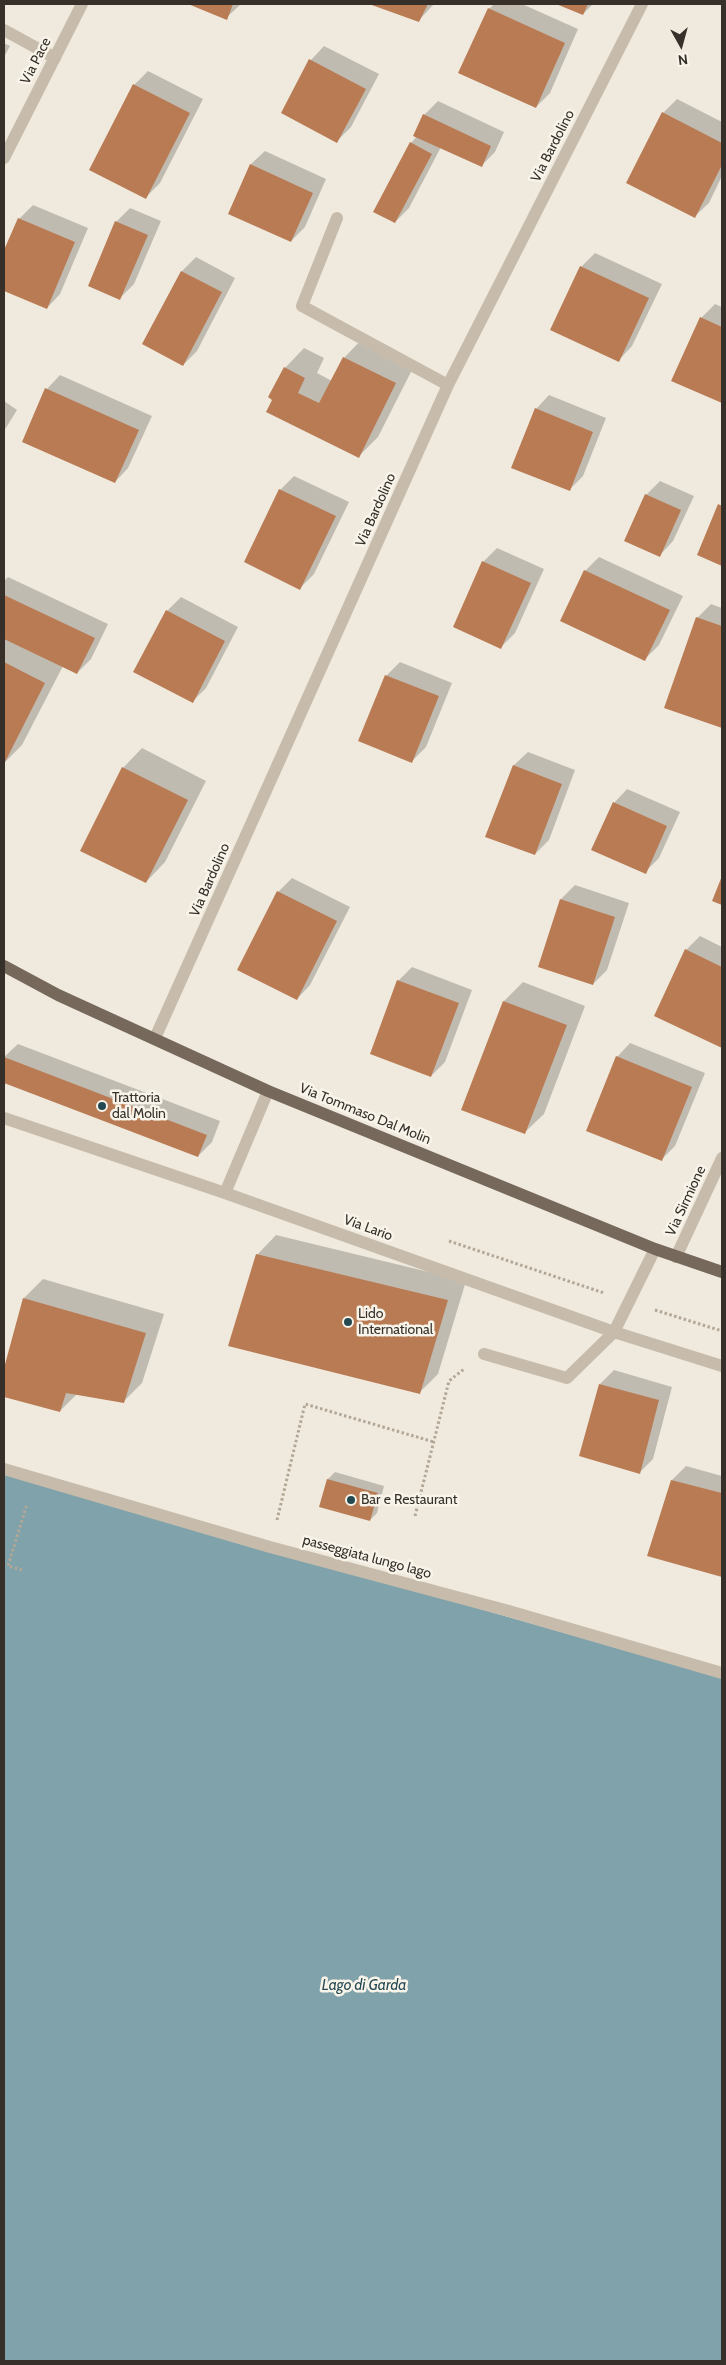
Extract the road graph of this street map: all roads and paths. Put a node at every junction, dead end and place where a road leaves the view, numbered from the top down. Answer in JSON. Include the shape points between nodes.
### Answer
{"nodes":[{"id":1,"x":82,"y":4,"type":"edge"},
{"id":2,"x":642,"y":4,"type":"edge"},
{"id":3,"x":4,"y":30,"type":"edge"},
{"id":4,"x":55,"y":58,"type":"junction"},
{"id":5,"x":4,"y":158,"type":"edge"},
{"id":6,"x":337,"y":218,"type":"dead end"},
{"id":7,"x":448,"y":385,"type":"junction"},
{"id":8,"x":4,"y":966,"type":"edge"},
{"id":9,"x":155,"y":1038,"type":"junction"},
{"id":10,"x":268,"y":1091,"type":"junction"},
{"id":11,"x":4,"y":1118,"type":"edge"},
{"id":12,"x":722,"y":1158,"type":"edge"},
{"id":13,"x":225,"y":1193,"type":"junction"},
{"id":14,"x":441,"y":1239,"type":"dead end"},
{"id":15,"x":655,"y":1249,"type":"junction"},
{"id":16,"x":676,"y":1257,"type":"junction"},
{"id":17,"x":722,"y":1272,"type":"edge"},
{"id":18,"x":629,"y":1301,"type":"junction"},
{"id":19,"x":722,"y":1331,"type":"edge"},
{"id":20,"x":614,"y":1332,"type":"junction"},
{"id":21,"x":484,"y":1354,"type":"joint"},
{"id":22,"x":722,"y":1366,"type":"edge"},
{"id":23,"x":434,"y":1442,"type":"junction"},
{"id":24,"x":4,"y":1469,"type":"edge"},
{"id":25,"x":35,"y":1478,"type":"junction"},
{"id":26,"x":416,"y":1516,"type":"dead end"},
{"id":27,"x":270,"y":1547,"type":"junction"},
{"id":28,"x":22,"y":1570,"type":"dead end"},
{"id":29,"x":722,"y":1673,"type":"edge"}],
"edges":[{"from":1,"to":4,"type":"street","name":"Via Pace"},
{"from":2,"to":7,"type":"street","name":"Via Bardolino"},
{"from":3,"to":4,"type":"street"},
{"from":4,"to":5,"type":"street","name":"Via Pace"},
{"from":6,"to":7,"type":"street","via":[[302,306]]},
{"from":7,"to":9,"type":"street","name":"Via Bardolino"},
{"from":8,"to":9,"type":"main road","name":"Via Tommaso Dal Molin","via":[[58,995]]},
{"from":9,"to":10,"type":"main road","name":"Via Tommaso Dal Molin"},
{"from":10,"to":13,"type":"street"},
{"from":10,"to":15,"type":"main road","name":"Via Tommaso Dal Molin"},
{"from":11,"to":13,"type":"street","name":"Via Lario"},
{"from":12,"to":16,"type":"street","name":"Via Sirmione"},
{"from":13,"to":20,"type":"street","name":"Via Lario"},
{"from":14,"to":18,"type":"path"},
{"from":15,"to":16,"type":"main road","name":"Via Tommaso Dal Molin"},
{"from":15,"to":18,"type":"street"},
{"from":16,"to":17,"type":"main road","name":"Via Tommaso Dal Molin"},
{"from":18,"to":19,"type":"path"},
{"from":18,"to":20,"type":"street"},
{"from":20,"to":21,"type":"street","via":[[567,1378]]},
{"from":20,"to":22,"type":"street","name":"Via Lario"},
{"from":21,"to":23,"type":"path","via":[[449,1381]]},
{"from":23,"to":26,"type":"path"},
{"from":23,"to":27,"type":"path","via":[[305,1404]]},
{"from":24,"to":25,"type":"street","name":"passeggiata lungo lago"},
{"from":25,"to":27,"type":"street","name":"passeggiata lungo lago"},
{"from":25,"to":28,"type":"path","via":[[8,1566]]},
{"from":27,"to":29,"type":"street","name":"passeggiata lungo lago","via":[[509,1611]]}]}
